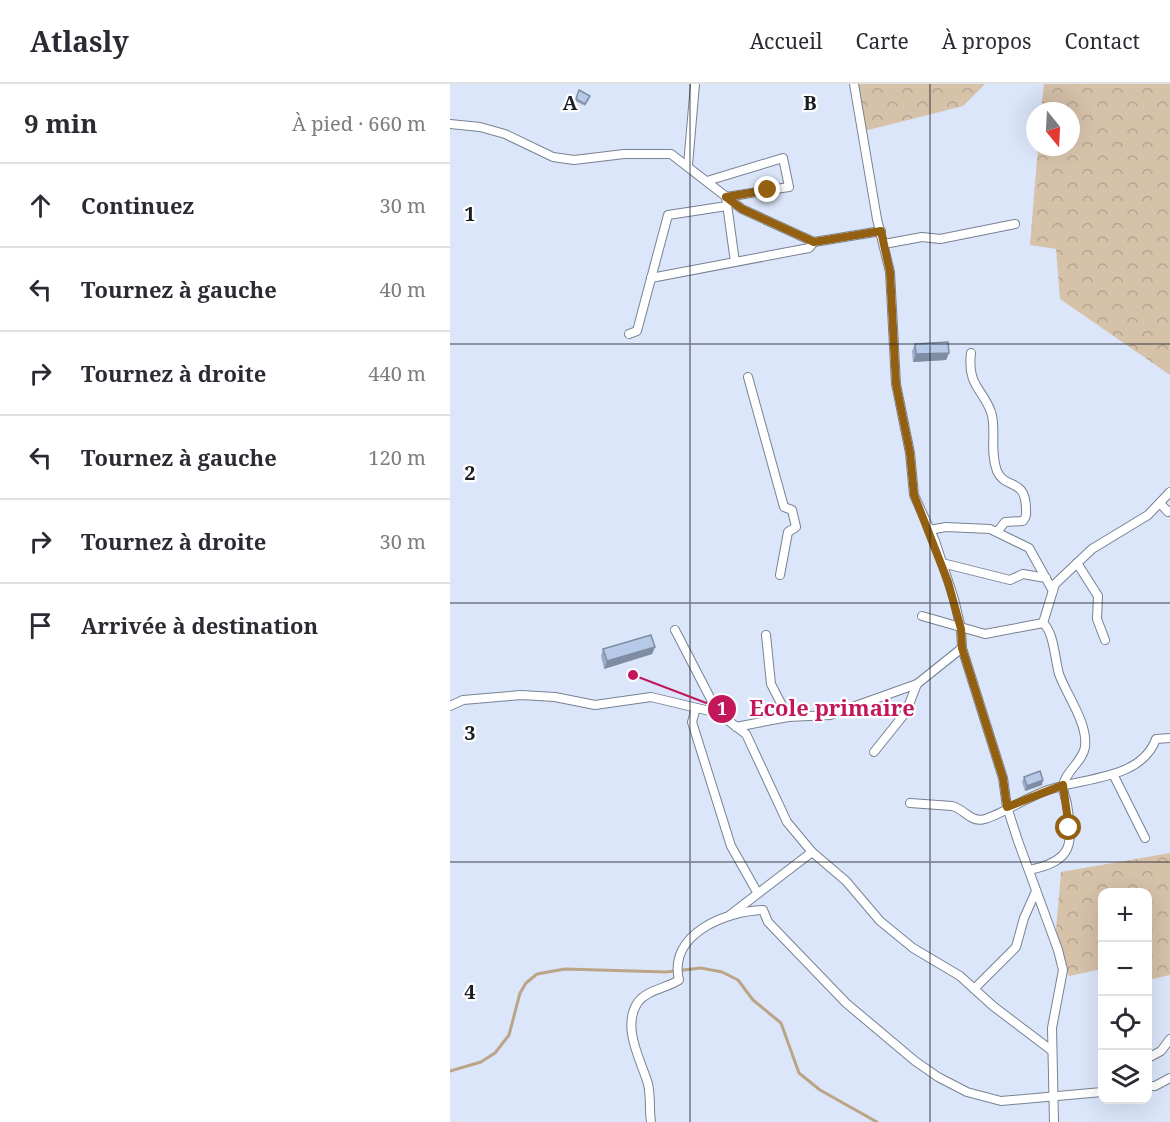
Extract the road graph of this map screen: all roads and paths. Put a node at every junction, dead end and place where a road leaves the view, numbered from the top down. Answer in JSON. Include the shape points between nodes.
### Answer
{"nodes":[{"id":1,"x":695,"y":84,"type":"edge"},
{"id":2,"x":854,"y":84,"type":"edge"},
{"id":3,"x":450,"y":124,"type":"edge"},
{"id":4,"x":688,"y":165,"type":"junction"},
{"id":5,"x":707,"y":181,"type":"junction"},
{"id":6,"x":726,"y":197,"type":"junction"},
{"id":7,"x":727,"y":206,"type":"junction"},
{"id":8,"x":1015,"y":224,"type":"dead end"},
{"id":9,"x":881,"y":231,"type":"junction"},
{"id":10,"x":814,"y":242,"type":"junction"},
{"id":11,"x":884,"y":244,"type":"junction"},
{"id":12,"x":735,"y":262,"type":"junction"},
{"id":13,"x":651,"y":278,"type":"junction"},
{"id":14,"x":629,"y":334,"type":"dead end"},
{"id":15,"x":971,"y":353,"type":"dead end"},
{"id":16,"x":748,"y":377,"type":"dead end"},
{"id":17,"x":1170,"y":492,"type":"edge"},
{"id":18,"x":1160,"y":502,"type":"junction"},
{"id":19,"x":1170,"y":511,"type":"edge"},
{"id":20,"x":929,"y":530,"type":"junction"},
{"id":21,"x":997,"y":532,"type":"junction"},
{"id":22,"x":942,"y":563,"type":"junction"},
{"id":23,"x":1077,"y":563,"type":"junction"},
{"id":24,"x":780,"y":575,"type":"dead end"},
{"id":25,"x":1046,"y":578,"type":"junction"},
{"id":26,"x":1053,"y":591,"type":"junction"},
{"id":27,"x":922,"y":616,"type":"dead end"},
{"id":28,"x":1043,"y":623,"type":"junction"},
{"id":29,"x":961,"y":629,"type":"junction"},
{"id":30,"x":675,"y":630,"type":"dead end"},
{"id":31,"x":766,"y":635,"type":"dead end"},
{"id":32,"x":1105,"y":640,"type":"dead end"},
{"id":33,"x":962,"y":648,"type":"junction"},
{"id":34,"x":917,"y":684,"type":"junction"},
{"id":35,"x":450,"y":706,"type":"edge"},
{"id":36,"x":696,"y":708,"type":"junction"},
{"id":37,"x":718,"y":713,"type":"junction"},
{"id":38,"x":788,"y":717,"type":"junction"},
{"id":39,"x":736,"y":727,"type":"junction"},
{"id":40,"x":1170,"y":738,"type":"edge"},
{"id":41,"x":874,"y":752,"type":"dead end"},
{"id":42,"x":1113,"y":774,"type":"junction"},
{"id":43,"x":1063,"y":785,"type":"junction"},
{"id":44,"x":909,"y":803,"type":"dead end"},
{"id":45,"x":1007,"y":807,"type":"junction"},
{"id":46,"x":1145,"y":838,"type":"dead end"},
{"id":47,"x":812,"y":852,"type":"junction"},
{"id":48,"x":1029,"y":870,"type":"junction"},
{"id":49,"x":1036,"y":891,"type":"junction"},
{"id":50,"x":757,"y":892,"type":"junction"},
{"id":51,"x":727,"y":918,"type":"junction"},
{"id":52,"x":974,"y":989,"type":"junction"},
{"id":53,"x":1170,"y":1039,"type":"edge"},
{"id":54,"x":1051,"y":1050,"type":"junction"},
{"id":55,"x":1152,"y":1056,"type":"edge"},
{"id":56,"x":1170,"y":1078,"type":"edge"},
{"id":57,"x":1152,"y":1086,"type":"edge"},
{"id":58,"x":1098,"y":1093,"type":"edge"},
{"id":59,"x":1052,"y":1097,"type":"junction"},
{"id":60,"x":651,"y":1122,"type":"edge"},
{"id":61,"x":1054,"y":1122,"type":"edge"}],
"edges":[{"from":1,"to":4,"type":"street"},
{"from":2,"to":9,"type":"street"},
{"from":3,"to":4,"type":"street","via":[[505,134],[553,157],[574,160],[671,154]]},
{"from":4,"to":5,"type":"street"},
{"from":5,"to":6,"type":"street"},
{"from":5,"to":6,"type":"street","via":[[783,158],[789,187]]},
{"from":6,"to":7,"type":"street"},
{"from":6,"to":10,"type":"street","via":[[742,209]]},
{"from":7,"to":12,"type":"street"},
{"from":7,"to":13,"type":"street","via":[[668,215]]},
{"from":8,"to":11,"type":"street","via":[[940,239],[922,237]]},
{"from":9,"to":10,"type":"street"},
{"from":9,"to":11,"type":"street"},
{"from":10,"to":12,"type":"street","via":[[809,249]]},
{"from":11,"to":20,"type":"street","via":[[890,272],[896,384],[914,495]]},
{"from":12,"to":13,"type":"street"},
{"from":13,"to":14,"type":"street","via":[[638,331]]},
{"from":15,"to":21,"type":"street","via":[[975,387],[993,418],[992,449],[997,470],[1025,495],[1023,521],[1005,522]]},
{"from":16,"to":24,"type":"street","via":[[784,507],[792,510],[796,527],[788,532]]},
{"from":17,"to":18,"type":"street"},
{"from":18,"to":19,"type":"street"},
{"from":18,"to":23,"type":"street"},
{"from":20,"to":21,"type":"street","via":[[952,527]]},
{"from":20,"to":22,"type":"street"},
{"from":21,"to":25,"type":"street","via":[[1032,550]]},
{"from":22,"to":25,"type":"street","via":[[1010,580],[1023,574]]},
{"from":22,"to":29,"type":"street"},
{"from":23,"to":26,"type":"street","via":[[1055,584]]},
{"from":23,"to":32,"type":"street","via":[[1098,596],[1097,615]]},
{"from":25,"to":26,"type":"street"},
{"from":26,"to":28,"type":"street"},
{"from":27,"to":29,"type":"street"},
{"from":28,"to":29,"type":"street","via":[[993,634]]},
{"from":28,"to":43,"type":"street","via":[[1049,630],[1061,680],[1085,735],[1084,753]]},
{"from":29,"to":33,"type":"street"},
{"from":30,"to":37,"type":"street"},
{"from":31,"to":38,"type":"street","via":[[771,684]]},
{"from":33,"to":34,"type":"street"},
{"from":33,"to":45,"type":"street","via":[[1003,778]]},
{"from":34,"to":38,"type":"street","via":[[830,715]]},
{"from":34,"to":41,"type":"street","via":[[906,712]]},
{"from":35,"to":36,"type":"street","via":[[463,700],[530,695],[595,705],[651,697]]},
{"from":36,"to":37,"type":"street"},
{"from":36,"to":50,"type":"street","via":[[692,722],[731,846]]},
{"from":37,"to":39,"type":"street"},
{"from":38,"to":39,"type":"street"},
{"from":39,"to":47,"type":"street","via":[[751,743],[787,822]]},
{"from":40,"to":42,"type":"street","via":[[1156,739],[1149,754],[1138,763]]},
{"from":42,"to":43,"type":"street"},
{"from":42,"to":46,"type":"street"},
{"from":43,"to":45,"type":"street"},
{"from":43,"to":48,"type":"street","via":[[1070,846],[1065,856]]},
{"from":44,"to":45,"type":"street","via":[[958,808],[975,819],[985,819]]},
{"from":45,"to":48,"type":"street"},
{"from":47,"to":50,"type":"street"},
{"from":47,"to":52,"type":"street","via":[[846,881],[904,942]]},
{"from":48,"to":49,"type":"street"},
{"from":49,"to":52,"type":"street","via":[[1016,947]]},
{"from":49,"to":54,"type":"street","via":[[1063,970]]},
{"from":50,"to":51,"type":"street"},
{"from":51,"to":59,"type":"street","via":[[748,910],[763,910],[768,922],[822,981],[938,1077],[967,1092],[1001,1101]]},
{"from":51,"to":60,"type":"street","via":[[685,941],[678,964],[679,980],[653,991],[639,1002],[635,1011],[634,1046],[647,1083]]},
{"from":52,"to":54,"type":"street"},
{"from":53,"to":55,"type":"street"},
{"from":54,"to":59,"type":"street"},
{"from":56,"to":57,"type":"street"},
{"from":58,"to":59,"type":"street"},
{"from":59,"to":61,"type":"street"}]}
